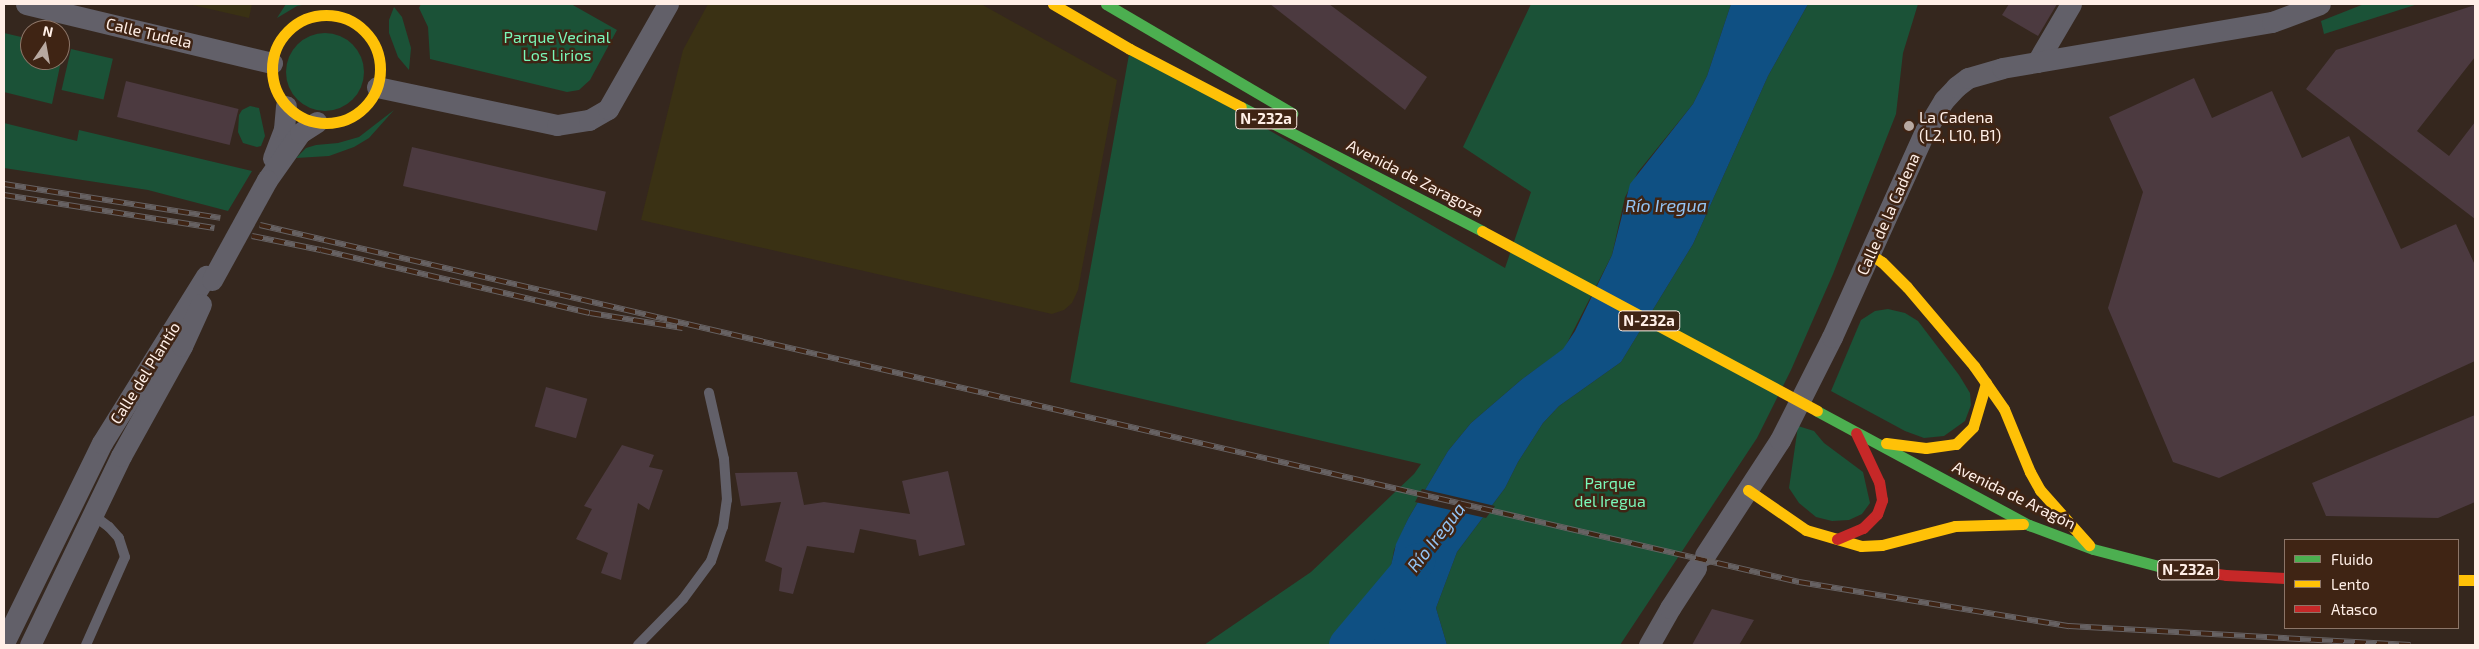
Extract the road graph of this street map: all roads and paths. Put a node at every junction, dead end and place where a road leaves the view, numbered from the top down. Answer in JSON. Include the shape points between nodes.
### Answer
{"nodes":[{"id":1,"x":26,"y":4,"type":"edge"},
{"id":2,"x":334,"y":4,"type":"edge"},
{"id":3,"x":668,"y":4,"type":"edge"},
{"id":4,"x":1052,"y":4,"type":"edge"},
{"id":5,"x":1106,"y":4,"type":"edge"},
{"id":6,"x":2071,"y":4,"type":"edge"},
{"id":7,"x":2320,"y":4,"type":"edge"},
{"id":8,"x":362,"y":11,"type":"dead end"},
{"id":9,"x":316,"y":15,"type":"junction"},
{"id":10,"x":365,"y":31,"type":"junction"},
{"id":11,"x":2037,"y":62,"type":"junction"},
{"id":12,"x":272,"y":63,"type":"junction"},
{"id":13,"x":377,"y":87,"type":"junction"},
{"id":14,"x":286,"y":106,"type":"junction"},
{"id":15,"x":1299,"y":117,"type":"dead end"},
{"id":16,"x":317,"y":122,"type":"junction"},
{"id":17,"x":264,"y":179,"type":"junction"},
{"id":18,"x":1410,"y":181,"type":"dead end"},
{"id":19,"x":1482,"y":231,"type":"junction"},
{"id":20,"x":1870,"y":254,"type":"junction"},
{"id":21,"x":209,"y":278,"type":"junction"},
{"id":22,"x":1986,"y":383,"type":"junction"},
{"id":23,"x":709,"y":393,"type":"dead end"},
{"id":24,"x":1856,"y":434,"type":"junction"},
{"id":25,"x":1870,"y":441,"type":"junction"},
{"id":26,"x":1748,"y":490,"type":"junction"},
{"id":27,"x":93,"y":515,"type":"junction"},
{"id":28,"x":2029,"y":524,"type":"junction"},
{"id":29,"x":1837,"y":539,"type":"junction"},
{"id":30,"x":2093,"y":549,"type":"junction"},
{"id":31,"x":2284,"y":578,"type":"edge"},
{"id":32,"x":2459,"y":580,"type":"edge"},
{"id":33,"x":2475,"y":580,"type":"edge"},
{"id":34,"x":4,"y":642,"type":"edge"},
{"id":35,"x":30,"y":645,"type":"edge"},
{"id":36,"x":86,"y":645,"type":"edge"},
{"id":37,"x":638,"y":645,"type":"edge"},
{"id":38,"x":1649,"y":645,"type":"edge"}],
"edges":[{"from":1,"to":12,"type":"street","name":"Calle Tudela"},
{"from":2,"to":9,"type":"main road"},
{"from":3,"to":13,"type":"street","via":[[608,109],[589,120],[557,125]]},
{"from":4,"to":19,"type":"main road","name":"Avenida de Zaragoza","number":"N-232a","via":[[1130,49]]},
{"from":5,"to":15,"type":"main road","number":"N-232a"},
{"from":6,"to":11,"type":"street"},
{"from":7,"to":11,"type":"street","name":"Calle de la Cadena","via":[[2272,22]]},
{"from":8,"to":10,"type":"main road"},
{"from":9,"to":10,"type":"main road","via":[[342,17]]},
{"from":9,"to":12,"type":"main road","via":[[300,21],[286,32],[276,46]]},
{"from":10,"to":13,"type":"main road","via":[[379,57]]},
{"from":11,"to":20,"type":"street","name":"Calle de la Cadena","via":[[1968,78],[1944,100],[1924,133]]},
{"from":12,"to":14,"type":"main road","via":[[272,78]]},
{"from":13,"to":16,"type":"main road","via":[[360,111],[347,119]]},
{"from":14,"to":16,"type":"main road","via":[[295,114]]},
{"from":14,"to":17,"type":"street","name":"Calle del Plantío","via":[[284,129]]},
{"from":16,"to":17,"type":"street","name":"Calle del Plantío","via":[[300,133]]},
{"from":17,"to":21,"type":"street","name":"Calle del Plantío"},
{"from":18,"to":19,"type":"main road","name":"Avenida de Zaragoza","number":"N-232a"},
{"from":19,"to":24,"type":"main road","number":"N-232a","bridge":true},
{"from":20,"to":22,"type":"main road","via":[[1907,288],[1962,350]]},
{"from":20,"to":26,"type":"street","name":"Calle de la Cadena","via":[[1807,390]]},
{"from":21,"to":27,"type":"street","name":"Calle del Plantío","via":[[182,346],[121,456]]},
{"from":21,"to":34,"type":"street","name":"Calle del Plantío","via":[[102,442]]},
{"from":22,"to":25,"type":"main road","via":[[1973,427],[1956,444],[1926,448]]},
{"from":22,"to":30,"type":"main road","via":[[2004,409],[2040,490]]},
{"from":23,"to":37,"type":"lane","via":[[724,460],[727,500],[723,527],[711,561],[684,599]]},
{"from":24,"to":25,"type":"main road","name":"Avenida de Aragón","number":"N-232a"},
{"from":24,"to":29,"type":"main road","via":[[1879,482],[1882,500],[1870,522]]},
{"from":25,"to":28,"type":"main road","name":"Avenida de Aragón","number":"N-232a"},
{"from":26,"to":29,"type":"main road","via":[[1801,527]]},
{"from":26,"to":38,"type":"street","name":"Calle de la Cadena"},
{"from":27,"to":35,"type":"street","name":"Calle del Plantío"},
{"from":27,"to":36,"type":"lane","via":[[119,538],[125,557]]},
{"from":28,"to":29,"type":"main road","via":[[1955,526],[1869,547]]},
{"from":28,"to":30,"type":"main road","name":"Avenida de Aragón","number":"N-232a"},
{"from":30,"to":31,"type":"main road","name":"Avenida de Aragón","number":"N-232a","via":[[2190,571]]},
{"from":32,"to":33,"type":"main road"}]}
